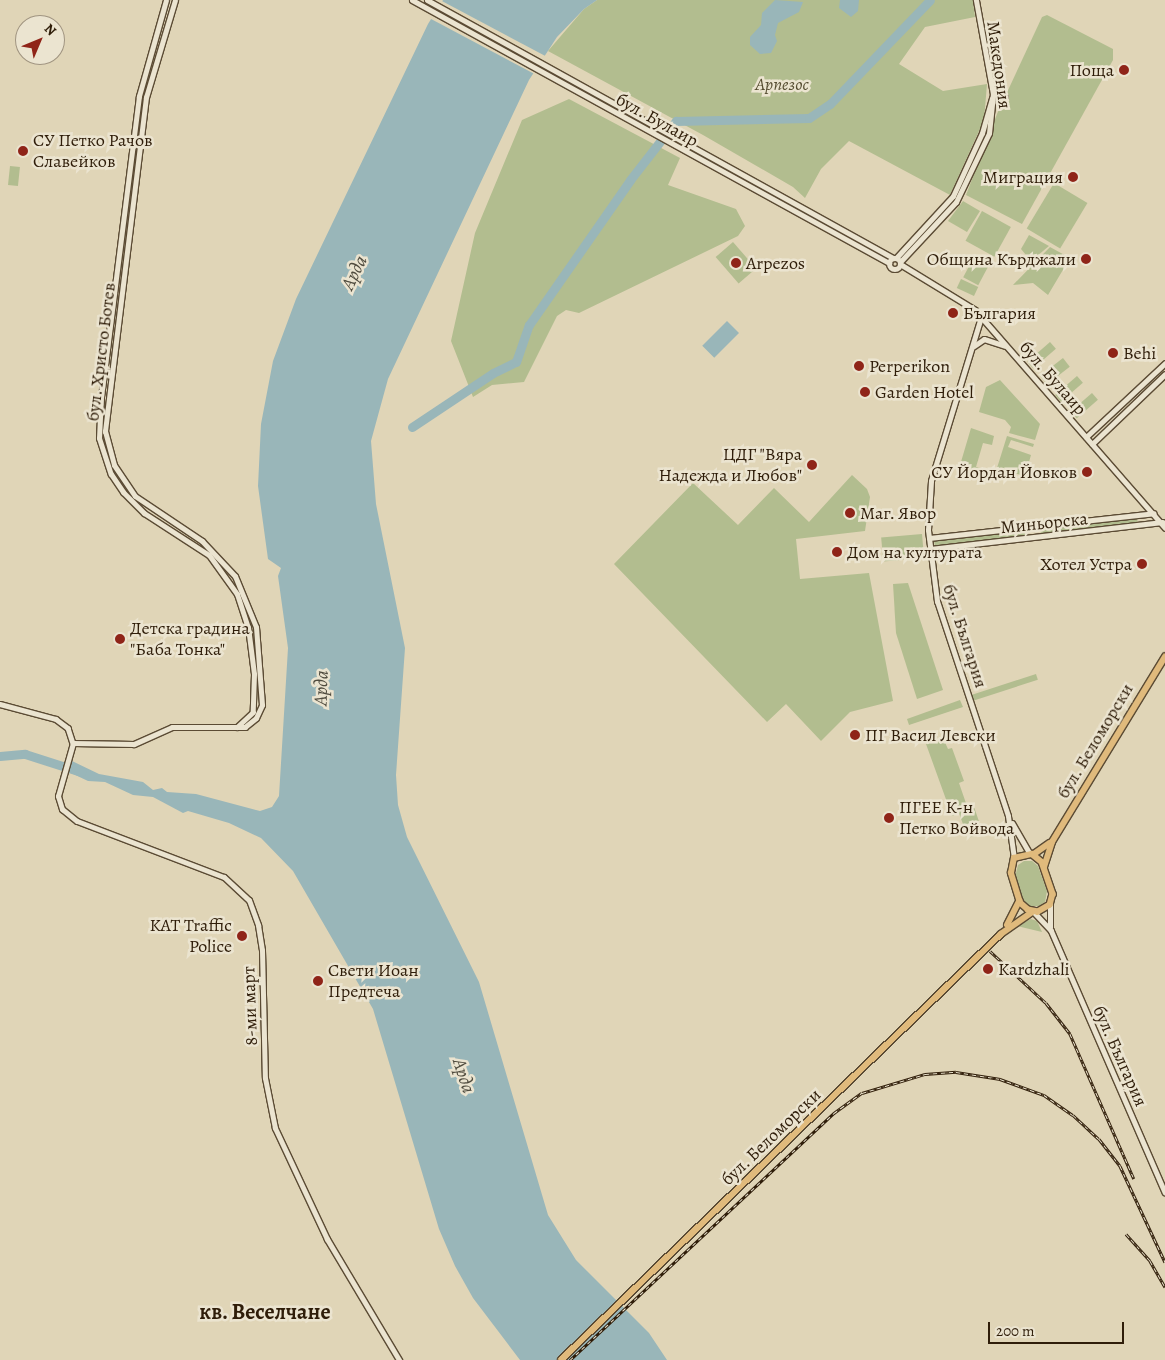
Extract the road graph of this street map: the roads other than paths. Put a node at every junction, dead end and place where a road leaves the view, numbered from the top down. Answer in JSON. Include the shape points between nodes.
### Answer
{"nodes":[{"id":1,"x":166,"y":0,"type":"edge"},
{"id":2,"x":175,"y":0,"type":"edge"},
{"id":3,"x":412,"y":0,"type":"edge"},
{"id":4,"x":427,"y":0,"type":"edge"},
{"id":5,"x":976,"y":0,"type":"edge"},
{"id":6,"x":993,"y":94,"type":"junction"},
{"id":7,"x":1005,"y":97,"type":"dead end"},
{"id":8,"x":954,"y":201,"type":"junction"},
{"id":9,"x":896,"y":262,"type":"junction"},
{"id":10,"x":981,"y":317,"type":"junction"},
{"id":11,"x":1007,"y":346,"type":"junction"},
{"id":12,"x":972,"y":348,"type":"junction"},
{"id":13,"x":1165,"y":363,"type":"edge"},
{"id":14,"x":1165,"y":374,"type":"edge"},
{"id":15,"x":1086,"y":437,"type":"junction"},
{"id":16,"x":1092,"y":444,"type":"junction"},
{"id":17,"x":1154,"y":513,"type":"junction"},
{"id":18,"x":1163,"y":523,"type":"edge"},
{"id":19,"x":1165,"y":528,"type":"edge"},
{"id":20,"x":929,"y":538,"type":"junction"},
{"id":21,"x":930,"y":549,"type":"junction"},
{"id":22,"x":1165,"y":657,"type":"edge"},
{"id":23,"x":0,"y":704,"type":"edge"},
{"id":24,"x":237,"y":728,"type":"junction"},
{"id":25,"x":73,"y":743,"type":"junction"},
{"id":26,"x":1008,"y":816,"type":"junction"},
{"id":27,"x":1052,"y":842,"type":"junction"},
{"id":28,"x":1032,"y":854,"type":"junction"},
{"id":29,"x":1014,"y":858,"type":"junction"},
{"id":30,"x":1044,"y":866,"type":"junction"},
{"id":31,"x":1019,"y":901,"type":"junction"},
{"id":32,"x":1050,"y":905,"type":"junction"},
{"id":33,"x":1033,"y":912,"type":"junction"},
{"id":34,"x":1051,"y":930,"type":"junction"},
{"id":35,"x":1001,"y":934,"type":"junction"},
{"id":36,"x":1165,"y":1192,"type":"edge"},
{"id":37,"x":400,"y":1360,"type":"edge"},
{"id":38,"x":561,"y":1360,"type":"edge"}],
"edges":[{"from":1,"to":24,"type":"main road","name":"бул. Христо Ботев","via":[[139,96],[101,396],[99,438],[111,474],[128,497],[144,513],[208,555],[237,594],[252,650],[254,697],[253,712]]},
{"from":2,"to":24,"type":"main road","name":"бул. Христо Ботев","via":[[146,97],[105,431],[114,466],[130,490],[149,508],[214,550],[244,592],[256,627],[262,705],[251,723]]},
{"from":3,"to":9,"type":"main road","name":"бул. Булаир","via":[[710,165]]},
{"from":4,"to":9,"type":"main road","name":"бул. Булаир"},
{"from":5,"to":6,"type":"main road","name":"Македония"},
{"from":6,"to":7,"type":"main road"},
{"from":6,"to":8,"type":"main road","via":[[982,133]]},
{"from":6,"to":8,"type":"main road","name":"Македония","via":[[989,133]]},
{"from":8,"to":9,"type":"main road"},
{"from":9,"to":10,"type":"main road","name":"бул. Булаир","via":[[963,301]]},
{"from":10,"to":11,"type":"main road","name":"бул. Булаир"},
{"from":10,"to":12,"type":"main road","name":"бул. България"},
{"from":11,"to":12,"type":"main road","via":[[984,339]]},
{"from":11,"to":15,"type":"main road","name":"бул. Булаир"},
{"from":12,"to":20,"type":"main road","name":"бул. България","via":[[931,481],[927,502]]},
{"from":13,"to":15,"type":"main road"},
{"from":14,"to":16,"type":"main road"},
{"from":15,"to":16,"type":"main road","name":"бул. Булаир"},
{"from":16,"to":17,"type":"main road","name":"бул. Булаир"},
{"from":17,"to":18,"type":"main road","name":"бул. Булаир"},
{"from":17,"to":20,"type":"main road","name":"Миньорска"},
{"from":18,"to":19,"type":"main road","name":"бул. Булаир"},
{"from":18,"to":21,"type":"main road","name":"Миньорска"},
{"from":20,"to":21,"type":"main road","name":"бул. България"},
{"from":21,"to":26,"type":"main road","name":"бул. България","via":[[937,601]]},
{"from":22,"to":27,"type":"main road","name":"бул. Беломорски"},
{"from":23,"to":25,"type":"street","via":[[56,719],[68,728]]},
{"from":24,"to":25,"type":"main road","via":[[172,727],[134,744]]},
{"from":25,"to":37,"type":"main road","name":"8-ми март","via":[[58,796],[62,810],[70,818],[224,877],[249,900],[262,950],[265,1078],[270,1112],[327,1239]]},
{"from":26,"to":28,"type":"main road","name":"бул. България"},
{"from":26,"to":29,"type":"main road","name":"бул. България"},
{"from":27,"to":28,"type":"main road","name":"бул. Беломорски"},
{"from":27,"to":30,"type":"main road","name":"бул. Беломорски"},
{"from":28,"to":29,"type":"main road"},
{"from":28,"to":30,"type":"main road"},
{"from":29,"to":31,"type":"main road","via":[[1010,874]]},
{"from":30,"to":32,"type":"main road","via":[[1053,894]]},
{"from":31,"to":33,"type":"main road"},
{"from":31,"to":35,"type":"main road","name":"бул. Беломорски"},
{"from":32,"to":33,"type":"main road"},
{"from":32,"to":34,"type":"street","name":"бул. България"},
{"from":33,"to":34,"type":"street","name":"бул. България"},
{"from":33,"to":35,"type":"main road","name":"бул. Беломорски"},
{"from":34,"to":36,"type":"street","name":"бул. България"},
{"from":35,"to":38,"type":"main road","name":"бул. Беломорски"}]}
